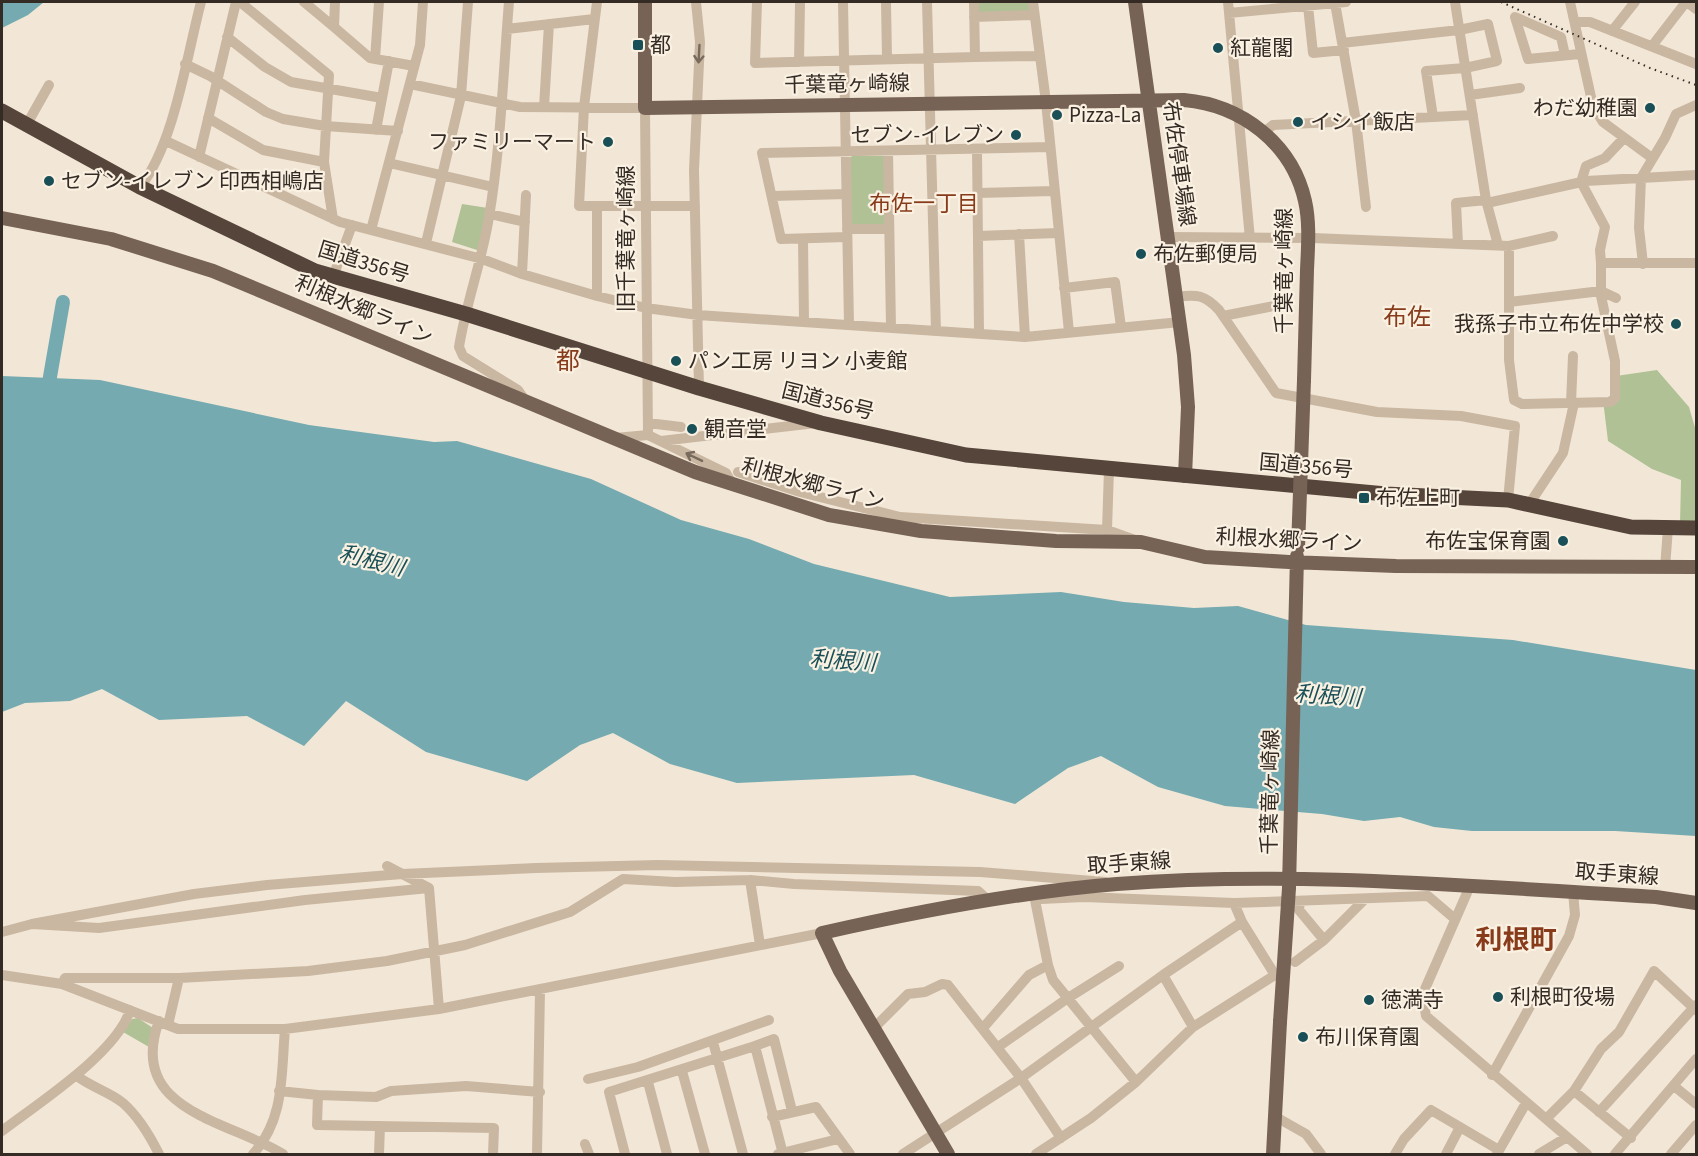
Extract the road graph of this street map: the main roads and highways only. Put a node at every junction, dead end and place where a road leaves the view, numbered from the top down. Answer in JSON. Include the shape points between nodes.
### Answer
{"nodes":[{"id":1,"x":645,"y":2,"type":"edge"},
{"id":2,"x":1135,"y":2,"type":"edge"},
{"id":3,"x":1148,"y":100,"type":"junction"},
{"id":4,"x":2,"y":111,"type":"edge"},
{"id":5,"x":2,"y":218,"type":"edge"},
{"id":6,"x":1185,"y":476,"type":"junction"},
{"id":7,"x":1696,"y":528,"type":"edge"},
{"id":8,"x":1296,"y":567,"type":"junction"},
{"id":9,"x":1696,"y":567,"type":"edge"},
{"id":10,"x":1289,"y":878,"type":"junction"},
{"id":11,"x":1696,"y":903,"type":"edge"},
{"id":12,"x":948,"y":1155,"type":"edge"},
{"id":13,"x":1273,"y":1155,"type":"edge"}],
"edges":[{"from":1,"to":3,"type":"main road","name":"千葉竜ヶ崎線","via":[[645,108]]},
{"from":2,"to":3,"type":"main road","name":"布佐停車場線"},
{"from":3,"to":6,"type":"main road","name":"布佐停車場線","via":[[1180,322],[1188,407]]},
{"from":3,"to":8,"type":"main road","name":"千葉竜ヶ崎線","bridge":true,"via":[[1196,101],[1238,114],[1282,151],[1299,182],[1307,211],[1308,238]]},
{"from":4,"to":6,"type":"highway","name":"国道356号","via":[[140,187],[333,277],[821,423],[966,455]]},
{"from":5,"to":8,"type":"main road","name":"利根水郷ライン","via":[[111,239],[213,272],[612,438],[733,485],[829,515],[886,526],[1024,539],[1141,542],[1204,557]]},
{"from":6,"to":7,"type":"highway","name":"国道356号","via":[[1386,494],[1508,500],[1615,525]]},
{"from":8,"to":9,"type":"main road","name":"利根水郷ライン"},
{"from":8,"to":10,"type":"main road","name":"千葉竜ヶ崎線"},
{"from":10,"to":11,"type":"main road","name":"取手東線","via":[[1574,892]]},
{"from":10,"to":12,"type":"main road","name":"取手東線","via":[[1117,884],[988,900],[822,933],[873,1029]]},
{"from":10,"to":13,"type":"main road","name":"千葉竜ヶ崎線","bridge":true}]}
